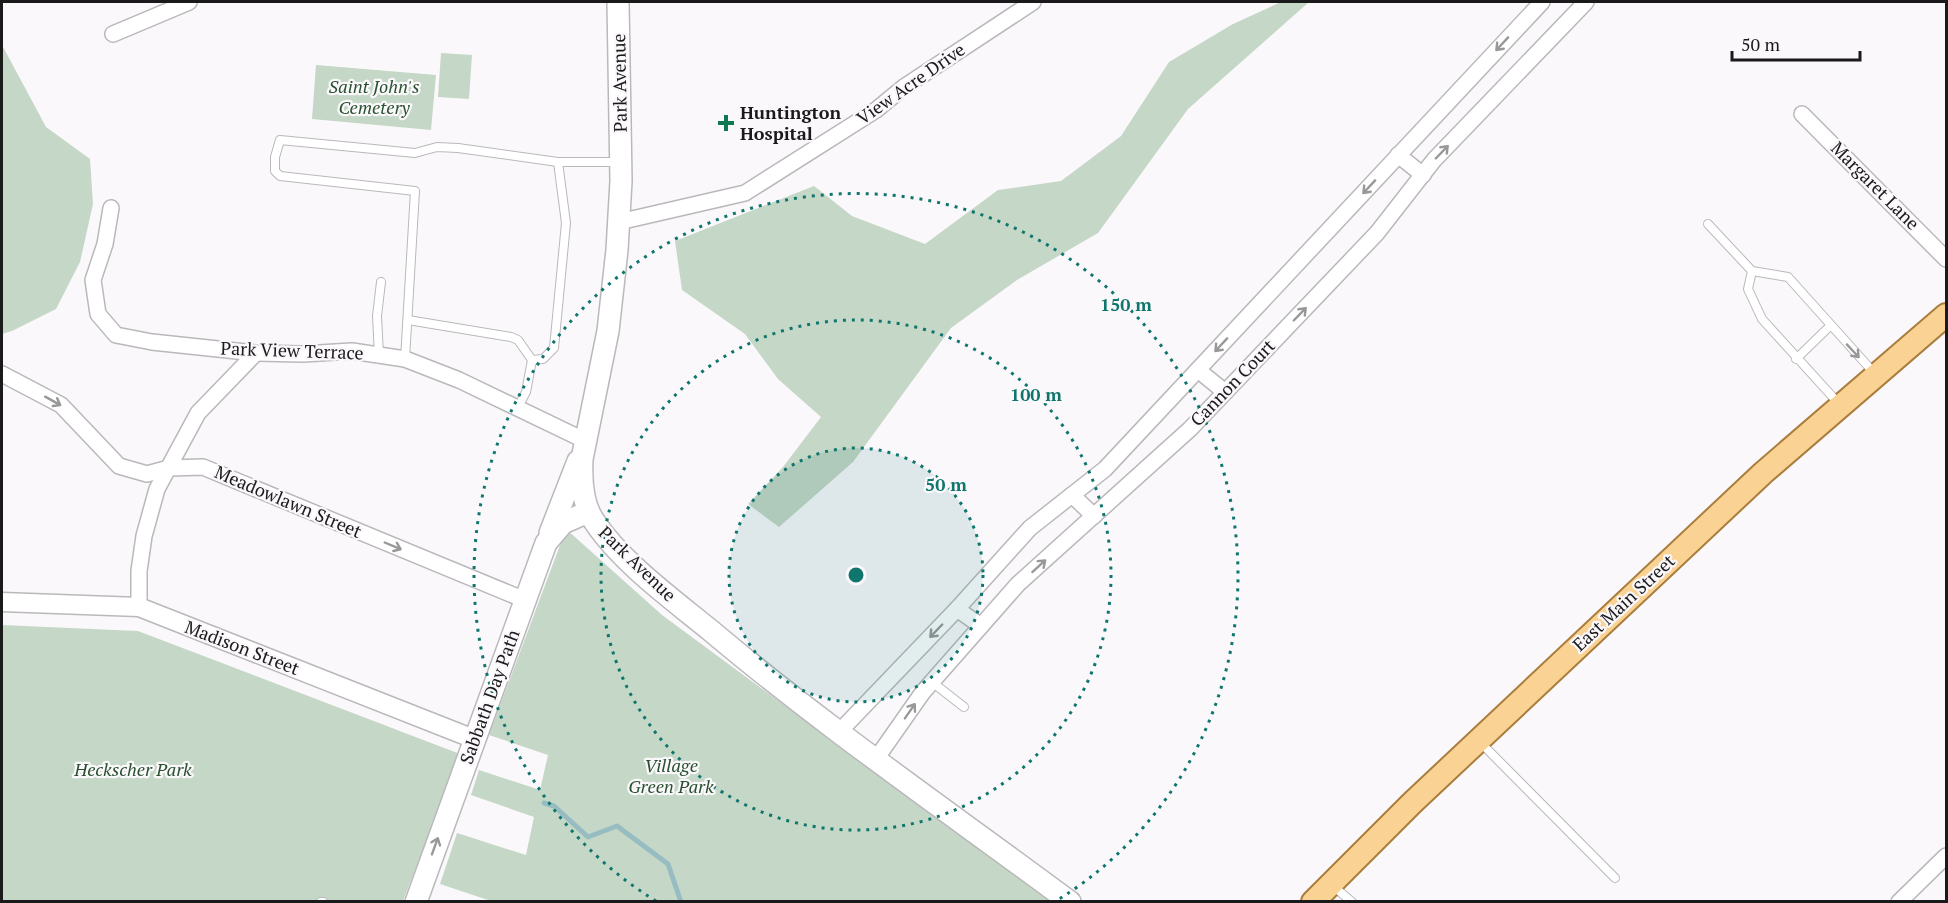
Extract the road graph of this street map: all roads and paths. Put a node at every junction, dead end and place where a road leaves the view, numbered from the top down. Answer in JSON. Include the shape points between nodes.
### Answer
{"nodes":[{"id":1,"x":189,"y":2,"type":"edge"},
{"id":2,"x":618,"y":2,"type":"edge"},
{"id":3,"x":1033,"y":2,"type":"edge"},
{"id":4,"x":1542,"y":2,"type":"edge"},
{"id":5,"x":1586,"y":2,"type":"edge"},
{"id":6,"x":113,"y":34,"type":"dead end"},
{"id":7,"x":1802,"y":114,"type":"dead end"},
{"id":8,"x":1398,"y":155,"type":"junction"},
{"id":9,"x":558,"y":162,"type":"junction"},
{"id":10,"x":621,"y":162,"type":"junction"},
{"id":11,"x":1423,"y":175,"type":"junction"},
{"id":12,"x":111,"y":208,"type":"dead end"},
{"id":13,"x":619,"y":222,"type":"junction"},
{"id":14,"x":1708,"y":224,"type":"dead end"},
{"id":15,"x":1947,"y":260,"type":"edge"},
{"id":16,"x":1752,"y":271,"type":"junction"},
{"id":17,"x":381,"y":282,"type":"dead end"},
{"id":18,"x":1947,"y":315,"type":"edge"},
{"id":19,"x":408,"y":320,"type":"junction"},
{"id":20,"x":1830,"y":326,"type":"junction"},
{"id":21,"x":256,"y":353,"type":"junction"},
{"id":22,"x":379,"y":355,"type":"junction"},
{"id":23,"x":405,"y":358,"type":"junction"},
{"id":24,"x":1796,"y":359,"type":"junction"},
{"id":25,"x":532,"y":360,"type":"junction"},
{"id":26,"x":1198,"y":370,"type":"junction"},
{"id":27,"x":2,"y":374,"type":"edge"},
{"id":28,"x":1876,"y":375,"type":"junction"},
{"id":29,"x":1225,"y":392,"type":"junction"},
{"id":30,"x":1840,"y":406,"type":"junction"},
{"id":31,"x":517,"y":410,"type":"junction"},
{"id":32,"x":586,"y":441,"type":"junction"},
{"id":33,"x":169,"y":468,"type":"junction"},
{"id":34,"x":1072,"y":495,"type":"junction"},
{"id":35,"x":588,"y":512,"type":"junction"},
{"id":36,"x":1094,"y":516,"type":"junction"},
{"id":37,"x":546,"y":543,"type":"junction"},
{"id":38,"x":525,"y":600,"type":"junction"},
{"id":39,"x":2,"y":602,"type":"edge"},
{"id":40,"x":139,"y":607,"type":"junction"},
{"id":41,"x":957,"y":609,"type":"junction"},
{"id":42,"x":981,"y":627,"type":"junction"},
{"id":43,"x":932,"y":682,"type":"junction"},
{"id":44,"x":964,"y":707,"type":"dead end"},
{"id":45,"x":839,"y":732,"type":"junction"},
{"id":46,"x":474,"y":739,"type":"junction"},
{"id":47,"x":1479,"y":741,"type":"junction"},
{"id":48,"x":876,"y":759,"type":"junction"},
{"id":49,"x":1947,"y":856,"type":"edge"},
{"id":50,"x":1615,"y":878,"type":"dead end"},
{"id":51,"x":1331,"y":884,"type":"junction"},
{"id":52,"x":416,"y":902,"type":"edge"},
{"id":53,"x":1070,"y":902,"type":"edge"},
{"id":54,"x":1313,"y":902,"type":"edge"},
{"id":55,"x":1352,"y":902,"type":"edge"},
{"id":56,"x":1899,"y":902,"type":"edge"}],
"edges":[{"from":1,"to":6,"type":"street"},
{"from":2,"to":10,"type":"main road","name":"Park Avenue"},
{"from":3,"to":13,"type":"street","name":"View Acre Drive","via":[[904,87],[876,110],[745,193]]},
{"from":4,"to":8,"type":"street","name":"Cannon Court","one_way":true},
{"from":11,"to":5,"type":"street","name":"Cannon Court","one_way":true},
{"from":7,"to":15,"type":"street","name":"Margaret Lane"},
{"from":8,"to":11,"type":"street"},
{"from":8,"to":26,"type":"street","name":"Cannon Court","one_way":true},
{"from":9,"to":10,"type":"lane"},
{"from":9,"to":19,"type":"lane","via":[[458,148],[437,147],[415,153],[280,140],[275,157],[275,171],[280,176],[415,191]]},
{"from":9,"to":25,"type":"lane","via":[[566,223],[554,348],[543,358]]},
{"from":10,"to":13,"type":"main road","name":"Park Avenue"},
{"from":29,"to":11,"type":"street","name":"Cannon Court","one_way":true,"via":[[1377,233]]},
{"from":12,"to":21,"type":"street","name":"Park View Terrace","via":[[93,280],[98,314],[116,334],[152,342]]},
{"from":13,"to":32,"type":"main road","name":"Park Avenue","via":[[608,331]]},
{"from":14,"to":16,"type":"lane"},
{"from":16,"to":20,"type":"lane","via":[[1788,276]]},
{"from":16,"to":24,"type":"lane","via":[[1748,289],[1762,319]]},
{"from":17,"to":22,"type":"lane","via":[[377,316]]},
{"from":18,"to":28,"type":"main road","name":"East Main Street"},
{"from":19,"to":23,"type":"lane"},
{"from":19,"to":25,"type":"lane","via":[[511,337],[518,340]]},
{"from":20,"to":24,"type":"lane"},
{"from":20,"to":28,"type":"lane","one_way":true},
{"from":21,"to":22,"type":"street","name":"Park View Terrace","via":[[352,351]]},
{"from":21,"to":33,"type":"street","via":[[198,413]]},
{"from":22,"to":23,"type":"street","name":"Park View Terrace"},
{"from":23,"to":31,"type":"street","name":"Park View Terrace"},
{"from":24,"to":30,"type":"lane"},
{"from":25,"to":31,"type":"lane","via":[[526,392]]},
{"from":26,"to":29,"type":"street"},
{"from":26,"to":34,"type":"street","name":"Cannon Court","via":[[1105,469]]},
{"from":27,"to":33,"type":"street","name":"Meadowlawn Street","one_way":true,"via":[[61,405],[119,466],[147,474]]},
{"from":28,"to":30,"type":"main road","name":"East Main Street"},
{"from":29,"to":36,"type":"street","name":"Cannon Court"},
{"from":30,"to":47,"type":"main road","name":"East Main Street","via":[[1763,473]]},
{"from":31,"to":32,"type":"street","name":"Park View Terrace"},
{"from":32,"to":35,"type":"main road","name":"Park Avenue","via":[[582,480]]},
{"from":32,"to":37,"type":"main road"},
{"from":33,"to":38,"type":"street","name":"Meadowlawn Street","one_way":true,"via":[[203,467]]},
{"from":33,"to":40,"type":"street","via":[[157,489],[144,536]]},
{"from":34,"to":36,"type":"street"},
{"from":34,"to":41,"type":"street","name":"Cannon Court","via":[[1030,528]]},
{"from":35,"to":37,"type":"main road","name":"Sabbath Day Path","via":[[563,523]]},
{"from":35,"to":45,"type":"main road","name":"Park Avenue","via":[[614,544],[671,597]]},
{"from":42,"to":36,"type":"street","name":"Cannon Court","one_way":true,"via":[[1018,584]]},
{"from":37,"to":38,"type":"main road","name":"Sabbath Day Path"},
{"from":38,"to":46,"type":"main road","name":"Sabbath Day Path"},
{"from":39,"to":40,"type":"street","name":"Madison Street"},
{"from":40,"to":46,"type":"street","name":"Madison Street"},
{"from":41,"to":42,"type":"street"},
{"from":41,"to":45,"type":"street","name":"Cannon Court","one_way":true},
{"from":42,"to":43,"type":"street","name":"Cannon Court"},
{"from":43,"to":44,"type":"lane"},
{"from":48,"to":43,"type":"street","name":"Cannon Court","one_way":true},
{"from":45,"to":48,"type":"main road","name":"Park Avenue"},
{"from":52,"to":46,"type":"main road","name":"Sabbath Day Path","one_way":true},
{"from":47,"to":50,"type":"lane"},
{"from":47,"to":51,"type":"main road","name":"East Main Street"},
{"from":48,"to":53,"type":"main road","name":"Park Avenue"},
{"from":49,"to":56,"type":"street"},
{"from":51,"to":54,"type":"main road","name":"East Main Street"},
{"from":51,"to":55,"type":"lane"}]}
